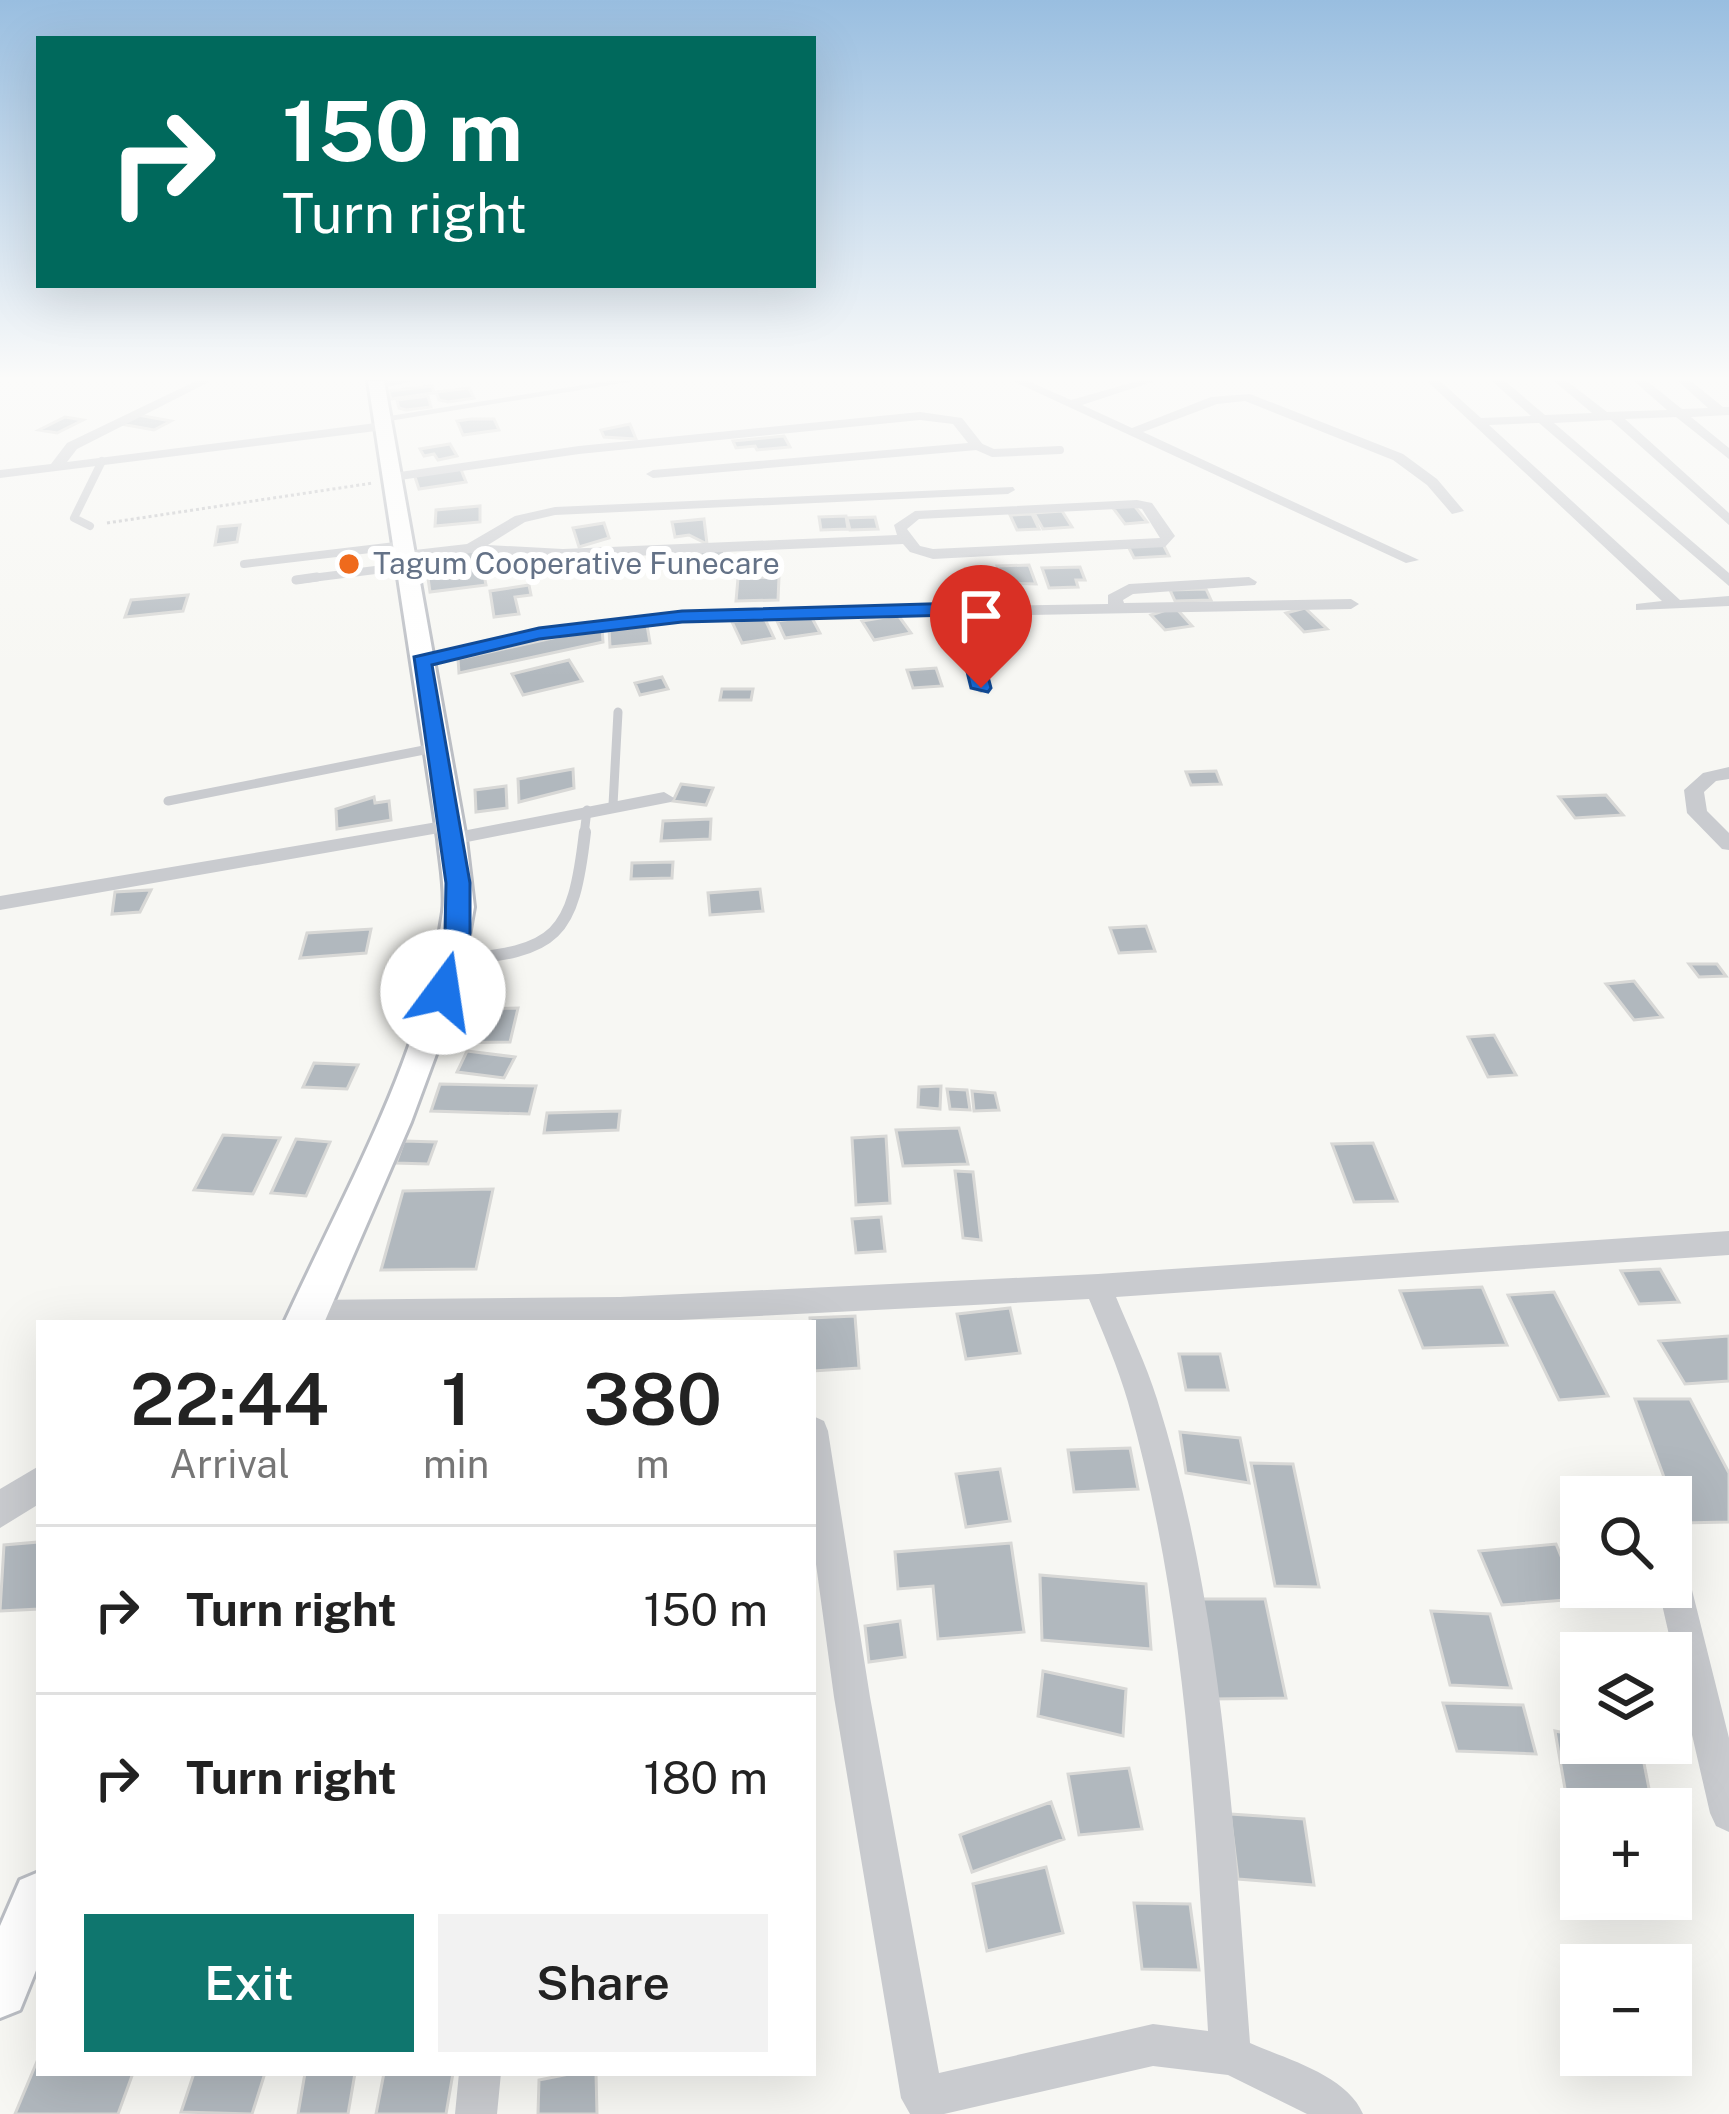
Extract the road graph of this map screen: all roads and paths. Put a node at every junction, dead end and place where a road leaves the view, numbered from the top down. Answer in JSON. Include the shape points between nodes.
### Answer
{"nodes":[{"id":1,"x":93,"y":480,"type":"edge"},
{"id":2,"x":384,"y":480,"type":"edge"},
{"id":3,"x":394,"y":480,"type":"edge"},
{"id":4,"x":1236,"y":480,"type":"edge"},
{"id":5,"x":1429,"y":480,"type":"edge"},
{"id":6,"x":1540,"y":480,"type":"edge"},
{"id":7,"x":1612,"y":480,"type":"edge"},
{"id":8,"x":1682,"y":480,"type":"edge"},
{"id":9,"x":1007,"y":490,"type":"dead end"},
{"id":10,"x":1457,"y":511,"type":"dead end"},
{"id":11,"x":1729,"y":521,"type":"edge"},
{"id":12,"x":90,"y":526,"type":"joint"},
{"id":13,"x":905,"y":539,"type":"junction"},
{"id":14,"x":471,"y":548,"type":"junction"},
{"id":15,"x":406,"y":556,"type":"junction"},
{"id":16,"x":1411,"y":560,"type":"dead end"},
{"id":17,"x":244,"y":564,"type":"dead end"},
{"id":18,"x":296,"y":580,"type":"dead end"},
{"id":19,"x":1729,"y":581,"type":"edge"},
{"id":20,"x":1249,"y":582,"type":"dead end"},
{"id":21,"x":1729,"y":601,"type":"edge"},
{"id":22,"x":1351,"y":604,"type":"dead end"},
{"id":23,"x":1675,"y":604,"type":"junction"},
{"id":24,"x":1117,"y":605,"type":"junction"},
{"id":25,"x":1642,"y":607,"type":"dead end"},
{"id":26,"x":961,"y":609,"type":"junction"},
{"id":27,"x":421,"y":661,"type":"junction"},
{"id":28,"x":981,"y":688,"type":"dead end"},
{"id":29,"x":618,"y":712,"type":"dead end"},
{"id":30,"x":434,"y":748,"type":"junction"},
{"id":31,"x":1729,"y":773,"type":"edge"},
{"id":32,"x":664,"y":798,"type":"dead end"},
{"id":33,"x":168,"y":800,"type":"dead end"},
{"id":34,"x":613,"y":805,"type":"junction"},
{"id":35,"x":587,"y":810,"type":"junction"},
{"id":36,"x":450,"y":832,"type":"junction"},
{"id":37,"x":1729,"y":844,"type":"edge"},
{"id":38,"x":0,"y":903,"type":"edge"},
{"id":39,"x":452,"y":960,"type":"junction"},
{"id":40,"x":1724,"y":1251,"type":"edge"},
{"id":41,"x":1098,"y":1286,"type":"junction"},
{"id":42,"x":793,"y":1312,"type":"edge"},
{"id":43,"x":306,"y":1318,"type":"edge"},
{"id":44,"x":816,"y":1452,"type":"edge"},
{"id":45,"x":36,"y":1485,"type":"edge"},
{"id":46,"x":0,"y":1510,"type":"edge"},
{"id":47,"x":1680,"y":1608,"type":"edge"},
{"id":48,"x":1729,"y":1813,"type":"edge"},
{"id":49,"x":36,"y":1906,"type":"edge"},
{"id":50,"x":0,"y":1990,"type":"edge"},
{"id":51,"x":1230,"y":2055,"type":"junction"},
{"id":52,"x":480,"y":2076,"type":"edge"},
{"id":53,"x":923,"y":2106,"type":"edge"},
{"id":54,"x":476,"y":2114,"type":"edge"},
{"id":55,"x":1342,"y":2114,"type":"edge"}],
"edges":[{"from":1,"to":12,"type":"lane","via":[[74,518]]},
{"from":2,"to":12,"type":"path"},
{"from":3,"to":15,"type":"main road"},
{"from":4,"to":16,"type":"street"},
{"from":5,"to":10,"type":"street"},
{"from":6,"to":23,"type":"street"},
{"from":7,"to":19,"type":"street"},
{"from":8,"to":11,"type":"street"},
{"from":9,"to":14,"type":"street","via":[[555,511],[520,519]]},
{"from":13,"to":13,"type":"street","via":[[922,552],[957,554],[1158,543],[1168,536],[1137,504],[915,515],[899,528]]},
{"from":13,"to":14,"type":"street","via":[[563,554]]},
{"from":14,"to":15,"type":"street"},
{"from":15,"to":17,"type":"lane"},
{"from":15,"to":18,"type":"lane"},
{"from":15,"to":27,"type":"main road"},
{"from":20,"to":24,"type":"street","via":[[1129,589],[1114,598]]},
{"from":21,"to":23,"type":"street"},
{"from":22,"to":24,"type":"street"},
{"from":23,"to":25,"type":"street"},
{"from":24,"to":26,"type":"street"},
{"from":26,"to":27,"type":"street","via":[[682,616],[556,631]]},
{"from":26,"to":28,"type":"street"},
{"from":27,"to":30,"type":"main road"},
{"from":29,"to":34,"type":"lane"},
{"from":30,"to":33,"type":"lane"},
{"from":30,"to":36,"type":"main road"},
{"from":31,"to":37,"type":"street","via":[[1694,790],[1697,813]]},
{"from":32,"to":34,"type":"street"},
{"from":34,"to":35,"type":"street"},
{"from":35,"to":36,"type":"street"},
{"from":35,"to":39,"type":"lane","via":[[578,890],[564,928],[530,950]]},
{"from":36,"to":38,"type":"street"},
{"from":36,"to":39,"type":"main road","via":[[459,907]]},
{"from":39,"to":43,"type":"main road","via":[[394,1122]]},
{"from":40,"to":41,"type":"street"},
{"from":41,"to":42,"type":"street"},
{"from":41,"to":51,"type":"street","via":[[1142,1399],[1171,1520],[1205,1741]]},
{"from":42,"to":43,"type":"street"},
{"from":44,"to":53,"type":"street"},
{"from":45,"to":46,"type":"street"},
{"from":47,"to":48,"type":"street"},
{"from":49,"to":50,"type":"main road"},
{"from":51,"to":53,"type":"street","via":[[1153,2045],[1106,2052]]},
{"from":51,"to":55,"type":"street"},
{"from":52,"to":54,"type":"street"}]}
